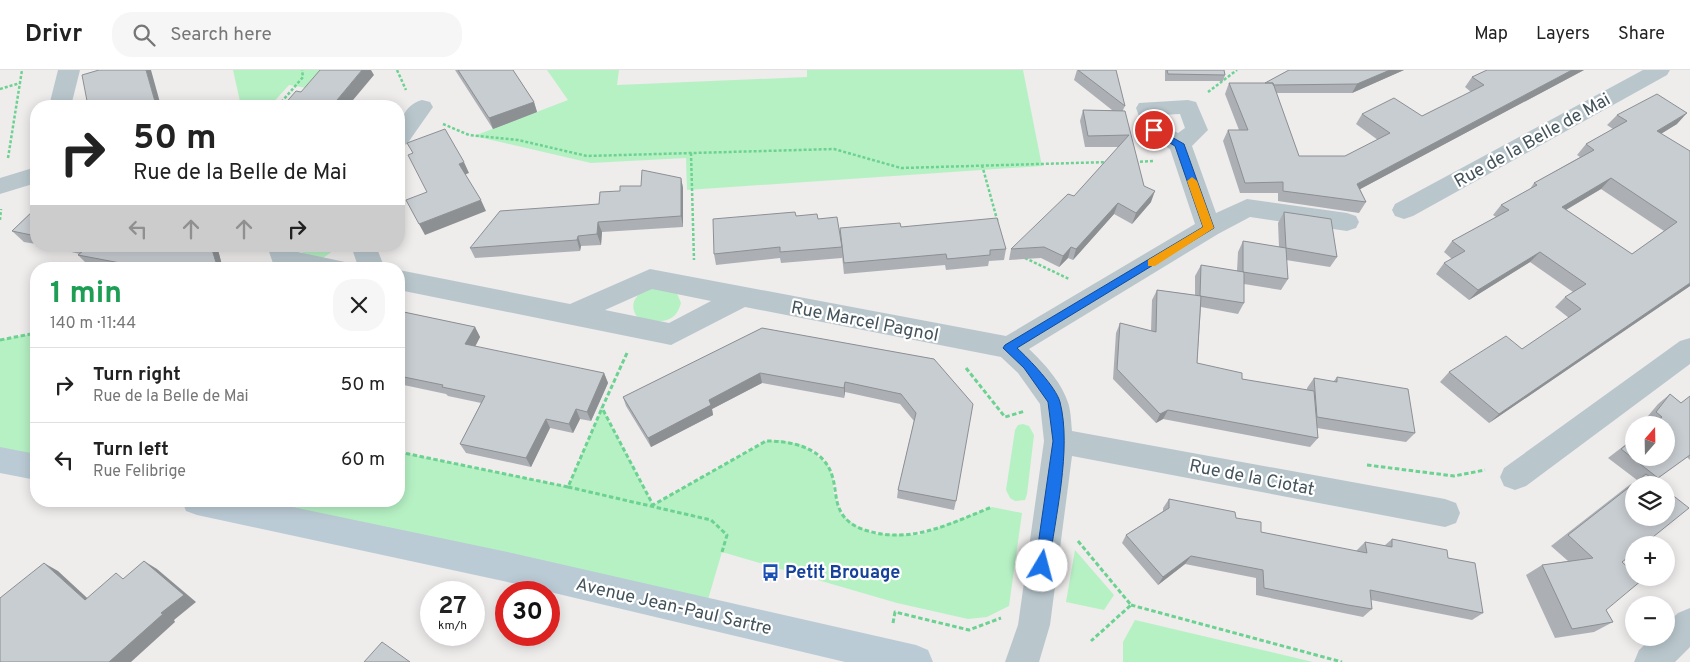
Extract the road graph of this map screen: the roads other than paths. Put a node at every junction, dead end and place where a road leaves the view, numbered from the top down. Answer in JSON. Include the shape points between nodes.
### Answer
{"nodes":[{"id":1,"x":69,"y":70,"type":"edge"},
{"id":2,"x":1659,"y":70,"type":"edge"},
{"id":3,"x":62,"y":100,"type":"edge"},
{"id":4,"x":422,"y":107,"type":"dead end"},
{"id":5,"x":405,"y":131,"type":"edge"},
{"id":6,"x":1182,"y":152,"type":"junction"},
{"id":7,"x":30,"y":177,"type":"edge"},
{"id":8,"x":2,"y":185,"type":"edge"},
{"id":9,"x":1404,"y":210,"type":"dead end"},
{"id":10,"x":1347,"y":222,"type":"dead end"},
{"id":11,"x":1209,"y":228,"type":"junction"},
{"id":12,"x":281,"y":252,"type":"edge"},
{"id":13,"x":295,"y":262,"type":"edge"},
{"id":14,"x":405,"y":281,"type":"edge"},
{"id":15,"x":742,"y":297,"type":"junction"},
{"id":16,"x":572,"y":314,"type":"junction"},
{"id":17,"x":1009,"y":348,"type":"junction"},
{"id":18,"x":1690,"y":349,"type":"edge"},
{"id":19,"x":1059,"y":441,"type":"junction"},
{"id":20,"x":0,"y":460,"type":"edge"},
{"id":21,"x":30,"y":466,"type":"edge"},
{"id":22,"x":1515,"y":478,"type":"road end"},
{"id":23,"x":225,"y":507,"type":"edge"},
{"id":24,"x":1445,"y":513,"type":"dead end"},
{"id":25,"x":1690,"y":624,"type":"edge"},
{"id":26,"x":916,"y":662,"type":"edge"},
{"id":27,"x":1022,"y":662,"type":"edge"},
{"id":28,"x":1651,"y":662,"type":"edge"}],
"edges":[{"from":1,"to":3,"type":"street"},
{"from":2,"to":9,"type":"street","name":"Rue de la Belle de Mai"},
{"from":4,"to":5,"type":"street"},
{"from":6,"to":6,"type":"street","via":[[1154,130],[1147,108],[1188,107],[1197,130]]},
{"from":6,"to":11,"type":"street"},
{"from":7,"to":8,"type":"street"},
{"from":10,"to":11,"type":"street","via":[[1247,208]]},
{"from":11,"to":17,"type":"street"},
{"from":12,"to":13,"type":"street","via":[[283,260]]},
{"from":14,"to":16,"type":"street"},
{"from":15,"to":16,"type":"street","name":"Rue Marcel Pagnol","via":[[650,279]]},
{"from":15,"to":16,"type":"street","via":[[671,334]]},
{"from":15,"to":17,"type":"street","name":"Rue Marcel Pagnol"},
{"from":17,"to":19,"type":"street","via":[[1028,365],[1054,401]]},
{"from":18,"to":22,"type":"street"},
{"from":19,"to":24,"type":"street","name":"Rue de la Ciotat"},
{"from":19,"to":27,"type":"street","via":[[1034,625]]},
{"from":20,"to":21,"type":"main road"},
{"from":23,"to":26,"type":"main road","name":"Avenue Jean-Paul Sartre","via":[[512,568]]},
{"from":25,"to":28,"type":"street"}]}
